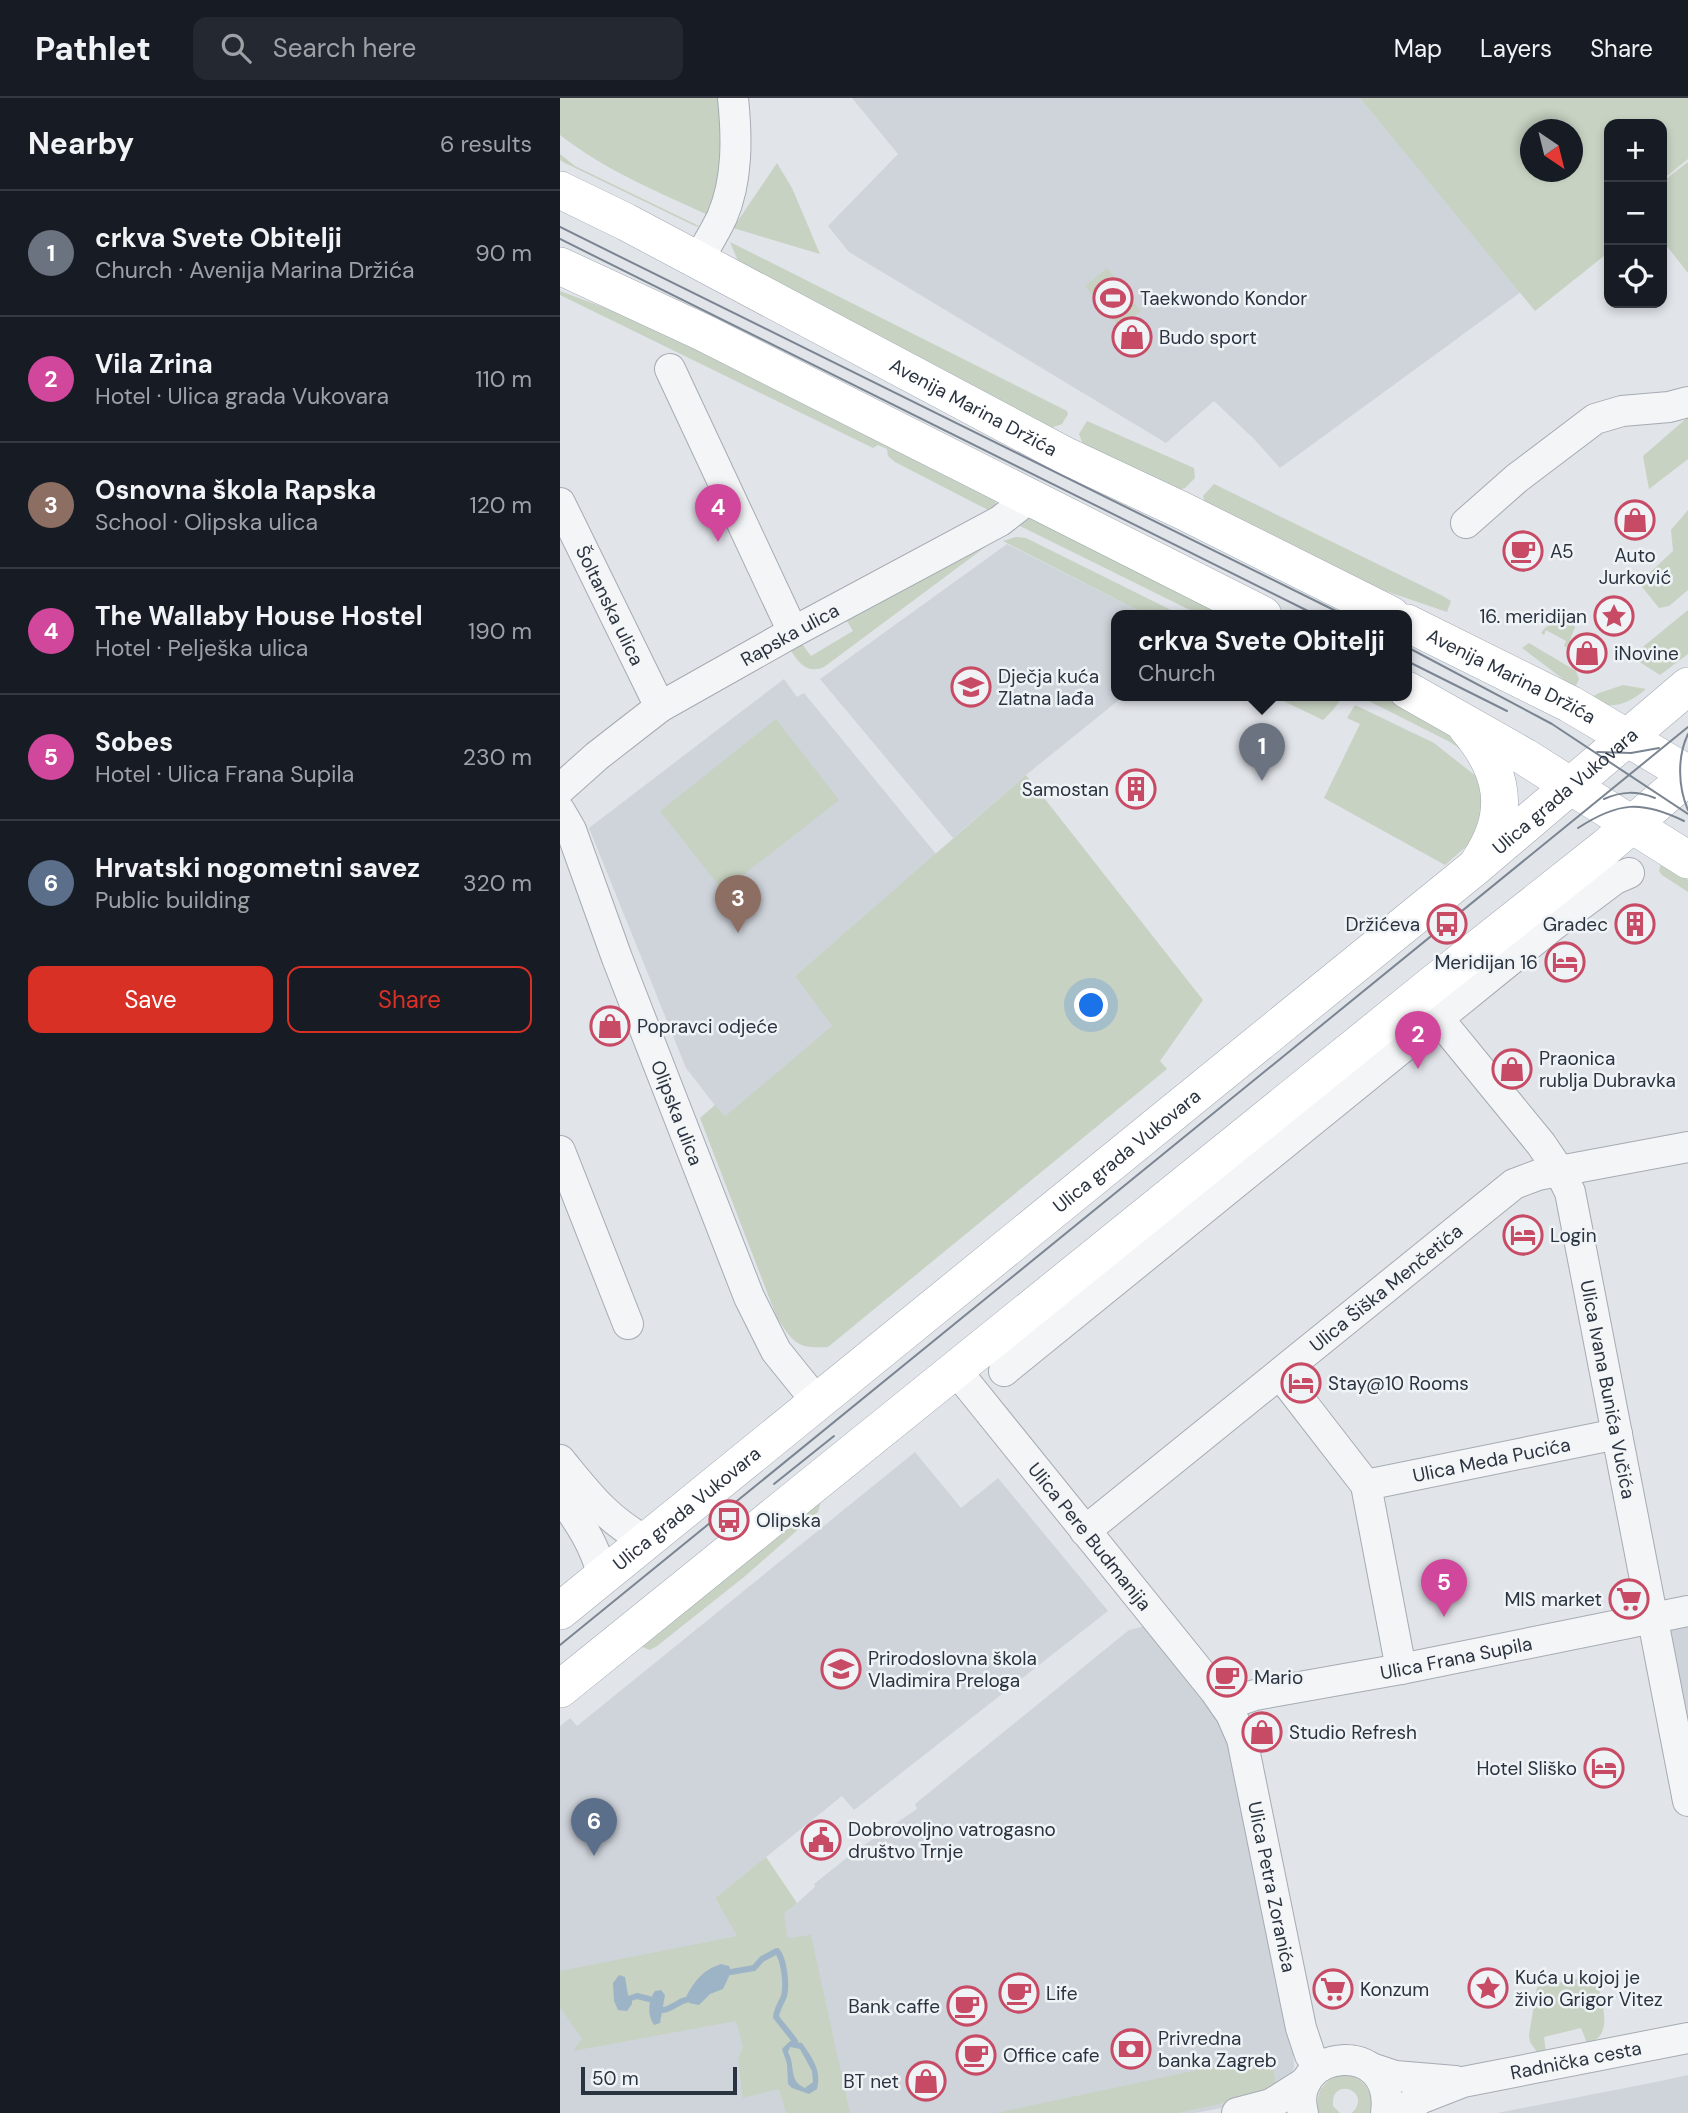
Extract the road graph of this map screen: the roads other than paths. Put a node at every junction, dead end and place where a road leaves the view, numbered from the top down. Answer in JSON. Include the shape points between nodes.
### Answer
{"nodes":[{"id":1,"x":733,"y":98,"type":"edge"},
{"id":2,"x":560,"y":171,"type":"edge"},
{"id":3,"x":560,"y":190,"type":"edge"},
{"id":4,"x":626,"y":222,"type":"junction"},
{"id":5,"x":698,"y":260,"type":"junction"},
{"id":6,"x":560,"y":266,"type":"edge"},
{"id":7,"x":670,"y":369,"type":"dead end"},
{"id":8,"x":1688,"y":401,"type":"edge"},
{"id":9,"x":1031,"y":498,"type":"junction"},
{"id":10,"x":560,"y":503,"type":"edge"},
{"id":11,"x":1466,"y":523,"type":"dead end"},
{"id":12,"x":1253,"y":610,"type":"edge"},
{"id":13,"x":1381,"y":610,"type":"edge"},
{"id":14,"x":1412,"y":625,"type":"edge"},
{"id":15,"x":793,"y":632,"type":"junction"},
{"id":16,"x":1688,"y":686,"type":"edge"},
{"id":17,"x":1412,"y":693,"type":"edge"},
{"id":18,"x":660,"y":707,"type":"junction"},
{"id":19,"x":1456,"y":718,"type":"junction"},
{"id":20,"x":1626,"y":739,"type":"junction"},
{"id":21,"x":1688,"y":775,"type":"edge"},
{"id":22,"x":1571,"y":786,"type":"junction"},
{"id":23,"x":560,"y":789,"type":"edge"},
{"id":24,"x":560,"y":811,"type":"edge"},
{"id":25,"x":1633,"y":824,"type":"junction"},
{"id":26,"x":1688,"y":860,"type":"edge"},
{"id":27,"x":1474,"y":867,"type":"junction"},
{"id":28,"x":1629,"y":873,"type":"dead end"},
{"id":29,"x":1438,"y":1018,"type":"junction"},
{"id":30,"x":1688,"y":1147,"type":"edge"},
{"id":31,"x":560,"y":1151,"type":"edge"},
{"id":32,"x":1560,"y":1172,"type":"junction"},
{"id":33,"x":628,"y":1324,"type":"dead end"},
{"id":34,"x":956,"y":1370,"type":"junction"},
{"id":35,"x":1004,"y":1371,"type":"dead end"},
{"id":36,"x":1280,"y":1374,"type":"junction"},
{"id":37,"x":817,"y":1403,"type":"junction"},
{"id":38,"x":1617,"y":1434,"type":"junction"},
{"id":39,"x":560,"y":1460,"type":"edge"},
{"id":40,"x":1366,"y":1485,"type":"junction"},
{"id":41,"x":560,"y":1496,"type":"edge"},
{"id":42,"x":1085,"y":1531,"type":"junction"},
{"id":43,"x":646,"y":1541,"type":"junction"},
{"id":44,"x":603,"y":1576,"type":"junction"},
{"id":45,"x":560,"y":1611,"type":"edge"},
{"id":46,"x":1688,"y":1611,"type":"edge"},
{"id":47,"x":1653,"y":1618,"type":"junction"},
{"id":48,"x":1401,"y":1669,"type":"junction"},
{"id":49,"x":560,"y":1689,"type":"edge"},
{"id":50,"x":1225,"y":1705,"type":"junction"},
{"id":51,"x":1688,"y":1801,"type":"edge"},
{"id":52,"x":1688,"y":2038,"type":"edge"},
{"id":53,"x":1371,"y":2068,"type":"junction"},
{"id":54,"x":1313,"y":2074,"type":"junction"},
{"id":55,"x":1463,"y":2082,"type":"junction"},
{"id":56,"x":1237,"y":2113,"type":"edge"},
{"id":57,"x":1303,"y":2113,"type":"edge"},
{"id":58,"x":1386,"y":2113,"type":"edge"},
{"id":59,"x":1396,"y":2113,"type":"edge"}],
"edges":[{"from":1,"to":5,"type":"street","via":[[736,147],[730,192]]},
{"from":2,"to":4,"type":"main road"},
{"from":3,"to":4,"type":"main road","name":"Avenija Marina Držića"},
{"from":4,"to":5,"type":"main road","name":"Avenija Marina Držića"},
{"from":5,"to":13,"type":"main road","name":"Avenija Marina Držića","via":[[1066,456]]},
{"from":6,"to":9,"type":"main road","via":[[702,332]]},
{"from":7,"to":15,"type":"street"},
{"from":8,"to":11,"type":"street","via":[[1595,419]]},
{"from":9,"to":12,"type":"main road"},
{"from":9,"to":15,"type":"street","name":"Rapska ulica","via":[[1000,521]]},
{"from":10,"to":18,"type":"street","name":"Šoltanska ulica"},
{"from":14,"to":20,"type":"main road","name":"Avenija Marina Držića","via":[[1570,704]]},
{"from":15,"to":18,"type":"street","name":"Rapska ulica"},
{"from":16,"to":20,"type":"main road","name":"Ulica grada Vukovara"},
{"from":17,"to":19,"type":"main road"},
{"from":18,"to":23,"type":"street","name":"Rapska ulica"},
{"from":19,"to":22,"type":"main road"},
{"from":19,"to":27,"type":"main road","via":[[1484,750],[1500,788],[1492,837]]},
{"from":20,"to":21,"type":"main road","name":"Avenija Marina Držića"},
{"from":20,"to":22,"type":"main road","name":"Ulica grada Vukovara"},
{"from":21,"to":25,"type":"main road"},
{"from":22,"to":25,"type":"main road"},
{"from":22,"to":27,"type":"main road","name":"Ulica grada Vukovara"},
{"from":24,"to":37,"type":"street","name":"Olipska ulica","via":[[749,1297],[776,1351]]},
{"from":25,"to":26,"type":"main road"},
{"from":25,"to":34,"type":"main road"},
{"from":27,"to":37,"type":"main road","name":"Ulica grada Vukovara"},
{"from":28,"to":29,"type":"street","via":[[1574,909]]},
{"from":29,"to":32,"type":"street","name":"Ulica Ivana Bunića Vučića"},
{"from":29,"to":35,"type":"street"},
{"from":30,"to":32,"type":"street","name":"Ulica Šiška Menčetića"},
{"from":31,"to":33,"type":"street"},
{"from":32,"to":36,"type":"street","name":"Ulica Šiška Menčetića","via":[[1538,1175],[1504,1191]]},
{"from":32,"to":38,"type":"street","name":"Ulica Ivana Bunića Vučića","via":[[1570,1192],[1583,1251]]},
{"from":34,"to":42,"type":"street","name":"Ulica Pere Budmanija"},
{"from":34,"to":49,"type":"main road"},
{"from":36,"to":40,"type":"street"},
{"from":36,"to":42,"type":"street","name":"Ulica Šiška Menčetića"},
{"from":37,"to":43,"type":"main road","name":"Ulica grada Vukovara"},
{"from":38,"to":40,"type":"street","name":"Ulica Meda Pucića"},
{"from":38,"to":47,"type":"street","name":"Ulica Ivana Bunića Vučića"},
{"from":39,"to":43,"type":"street","via":[[605,1513]]},
{"from":40,"to":48,"type":"street"},
{"from":41,"to":44,"type":"street","via":[[586,1530]]},
{"from":42,"to":50,"type":"street","name":"Ulica Pere Budmanija"},
{"from":43,"to":44,"type":"main road","name":"Ulica grada Vukovara"},
{"from":44,"to":45,"type":"main road","name":"Ulica grada Vukovara"},
{"from":46,"to":47,"type":"street","name":"Ulica Frana Supila"},
{"from":47,"to":48,"type":"street","name":"Ulica Frana Supila"},
{"from":47,"to":51,"type":"street","name":"Ulica Ivana Bunića Vučića"},
{"from":48,"to":50,"type":"street","name":"Ulica Frana Supila","via":[[1255,1695]]},
{"from":50,"to":54,"type":"street","name":"Ulica Petra Zoranića","via":[[1242,1739]]},
{"from":52,"to":55,"type":"street","name":"Radnička cesta"},
{"from":53,"to":54,"type":"street","name":"Radnička cesta","via":[[1342,2059]]},
{"from":53,"to":55,"type":"street","name":"Radnička cesta","via":[[1395,2076]]},
{"from":53,"to":58,"type":"street","via":[[1385,2089]]},
{"from":54,"to":56,"type":"street","via":[[1271,2104]]},
{"from":54,"to":57,"type":"street","via":[[1302,2094]]},
{"from":55,"to":59,"type":"street","name":"Radnička cesta"}]}
